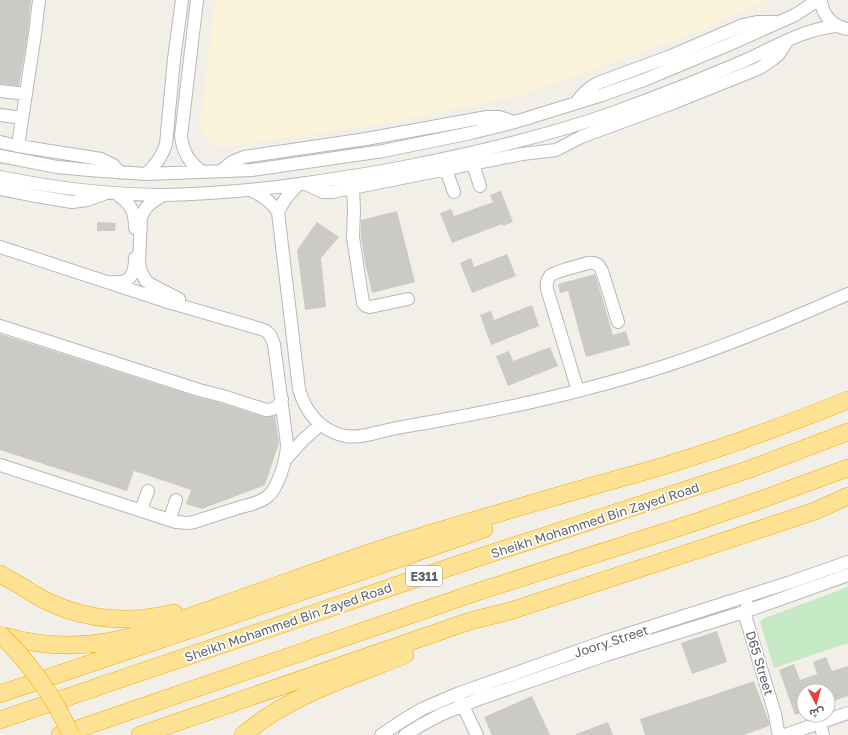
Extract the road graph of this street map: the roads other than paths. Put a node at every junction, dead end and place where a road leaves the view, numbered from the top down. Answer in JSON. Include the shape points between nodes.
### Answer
{"nodes":[{"id":1,"x":39,"y":0,"type":"edge"},
{"id":2,"x":47,"y":0,"type":"edge"},
{"id":3,"x":182,"y":0,"type":"edge"},
{"id":4,"x":198,"y":0,"type":"edge"},
{"id":5,"x":818,"y":0,"type":"edge"},
{"id":6,"x":821,"y":0,"type":"edge"},
{"id":7,"x":845,"y":29,"type":"edge"},
{"id":8,"x":787,"y":41,"type":"junction"},
{"id":9,"x":32,"y":53,"type":"junction"},
{"id":10,"x":0,"y":91,"type":"edge"},
{"id":11,"x":26,"y":94,"type":"junction"},
{"id":12,"x":0,"y":115,"type":"edge"},
{"id":13,"x":22,"y":118,"type":"junction"},
{"id":14,"x":0,"y":142,"type":"edge"},
{"id":15,"x":18,"y":146,"type":"junction"},
{"id":16,"x":0,"y":156,"type":"edge"},
{"id":17,"x":473,"y":164,"type":"junction"},
{"id":18,"x":446,"y":170,"type":"junction"},
{"id":19,"x":203,"y":172,"type":"junction"},
{"id":20,"x":121,"y":173,"type":"junction"},
{"id":21,"x":146,"y":174,"type":"junction"},
{"id":22,"x":0,"y":178,"type":"edge"},
{"id":23,"x":302,"y":184,"type":"junction"},
{"id":24,"x":480,"y":186,"type":"dead end"},
{"id":25,"x":353,"y":188,"type":"junction"},
{"id":26,"x":0,"y":189,"type":"edge"},
{"id":27,"x":250,"y":190,"type":"junction"},
{"id":28,"x":112,"y":192,"type":"junction"},
{"id":29,"x":454,"y":192,"type":"dead end"},
{"id":30,"x":164,"y":194,"type":"junction"},
{"id":31,"x":278,"y":212,"type":"junction"},
{"id":32,"x":0,"y":247,"type":"edge"},
{"id":33,"x":103,"y":281,"type":"junction"},
{"id":34,"x":848,"y":294,"type":"edge"},
{"id":35,"x":408,"y":299,"type":"dead end"},
{"id":36,"x":206,"y":312,"type":"junction"},
{"id":37,"x":618,"y":322,"type":"dead end"},
{"id":38,"x":0,"y":326,"type":"edge"},
{"id":39,"x":298,"y":370,"type":"junction"},
{"id":40,"x":578,"y":391,"type":"junction"},
{"id":41,"x":282,"y":400,"type":"junction"},
{"id":42,"x":848,"y":400,"type":"edge"},
{"id":43,"x":318,"y":422,"type":"junction"},
{"id":44,"x":384,"y":431,"type":"junction"},
{"id":45,"x":848,"y":432,"type":"edge"},
{"id":46,"x":287,"y":444,"type":"junction"},
{"id":47,"x":285,"y":460,"type":"junction"},
{"id":48,"x":0,"y":464,"type":"edge"},
{"id":49,"x":848,"y":468,"type":"edge"},
{"id":50,"x":605,"y":482,"type":"junction"},
{"id":51,"x":148,"y":491,"type":"dead end"},
{"id":52,"x":848,"y":496,"type":"edge"},
{"id":53,"x":176,"y":500,"type":"dead end"},
{"id":54,"x":142,"y":510,"type":"junction"},
{"id":55,"x":170,"y":520,"type":"junction"},
{"id":56,"x":848,"y":562,"type":"edge"},
{"id":57,"x":0,"y":574,"type":"edge"},
{"id":58,"x":848,"y":575,"type":"edge"},
{"id":59,"x":788,"y":584,"type":"junction"},
{"id":60,"x":241,"y":599,"type":"junction"},
{"id":61,"x":510,"y":611,"type":"junction"},
{"id":62,"x":744,"y":612,"type":"junction"},
{"id":63,"x":0,"y":634,"type":"edge"},
{"id":64,"x":0,"y":694,"type":"edge"},
{"id":65,"x":460,"y":700,"type":"junction"},
{"id":66,"x":848,"y":713,"type":"edge"},
{"id":67,"x":836,"y":717,"type":"edge"},
{"id":68,"x":0,"y":720,"type":"edge"},
{"id":69,"x":820,"y":723,"type":"joint"},
{"id":70,"x":60,"y":735,"type":"edge"},
{"id":71,"x":71,"y":735,"type":"edge"},
{"id":72,"x":140,"y":735,"type":"edge"},
{"id":73,"x":243,"y":735,"type":"edge"},
{"id":74,"x":381,"y":735,"type":"edge"},
{"id":75,"x":405,"y":735,"type":"edge"},
{"id":76,"x":477,"y":735,"type":"edge"},
{"id":77,"x":784,"y":735,"type":"edge"},
{"id":78,"x":823,"y":735,"type":"edge"}],
"edges":[{"from":1,"to":9,"type":"street"},
{"from":2,"to":9,"type":"street","via":[[40,39]]},
{"from":3,"to":21,"type":"street","via":[[166,144],[159,161]]},
{"from":4,"to":19,"type":"street","via":[[181,136],[185,153]]},
{"from":5,"to":19,"type":"street","via":[[778,23],[651,77],[515,122],[383,151],[252,170]]},
{"from":6,"to":7,"type":"street","via":[[827,17]]},
{"from":7,"to":8,"type":"street","via":[[826,27]]},
{"from":8,"to":17,"type":"street","via":[[779,54],[760,68],[581,136],[556,150]]},
{"from":8,"to":23,"type":"street","via":[[657,97],[552,132],[445,159]]},
{"from":9,"to":11,"type":"street"},
{"from":10,"to":11,"type":"street"},
{"from":11,"to":13,"type":"street"},
{"from":12,"to":13,"type":"street"},
{"from":13,"to":15,"type":"street"},
{"from":14,"to":15,"type":"street"},
{"from":15,"to":20,"type":"street","via":[[101,159]]},
{"from":16,"to":20,"type":"street"},
{"from":17,"to":18,"type":"street"},
{"from":17,"to":24,"type":"street"},
{"from":18,"to":25,"type":"street"},
{"from":18,"to":29,"type":"street"},
{"from":19,"to":21,"type":"street"},
{"from":20,"to":21,"type":"street"},
{"from":22,"to":28,"type":"street","via":[[58,188]]},
{"from":23,"to":25,"type":"street","via":[[327,192]]},
{"from":23,"to":27,"type":"street"},
{"from":23,"to":31,"type":"street","via":[[289,194]]},
{"from":25,"to":35,"type":"street","via":[[353,237],[363,302],[370,307]]},
{"from":26,"to":28,"type":"street","via":[[72,202]]},
{"from":27,"to":30,"type":"street"},
{"from":27,"to":31,"type":"street","via":[[269,200]]},
{"from":28,"to":30,"type":"street"},
{"from":28,"to":33,"type":"street","via":[[130,204],[134,213],[134,271],[122,282]]},
{"from":30,"to":36,"type":"street","via":[[148,204],[141,218],[140,272],[154,287]]},
{"from":31,"to":39,"type":"street"},
{"from":32,"to":33,"type":"street"},
{"from":33,"to":36,"type":"street"},
{"from":34,"to":40,"type":"street","via":[[773,327],[714,349]]},
{"from":36,"to":41,"type":"street","via":[[261,329],[270,335],[274,344]]},
{"from":37,"to":40,"type":"street","via":[[602,271],[596,264],[588,263],[549,277],[547,289]]},
{"from":38,"to":41,"type":"street","via":[[266,410],[276,408]]},
{"from":39,"to":43,"type":"street","via":[[303,402]]},
{"from":39,"to":44,"type":"street","via":[[312,405],[329,422],[344,429]]},
{"from":40,"to":44,"type":"street","via":[[531,403]]},
{"from":41,"to":46,"type":"street"},
{"from":42,"to":50,"type":"highway","via":[[735,442]]},
{"from":43,"to":44,"type":"street","via":[[344,436],[364,436]]},
{"from":43,"to":46,"type":"street","via":[[293,444]]},
{"from":43,"to":47,"type":"street"},
{"from":45,"to":68,"type":"highway","name":"Sheikh Mohammed Bin Zayed Road","number":"E311","via":[[747,470],[474,559]]},
{"from":46,"to":47,"type":"street"},
{"from":47,"to":55,"type":"street","via":[[275,487],[263,500],[194,522]]},
{"from":48,"to":54,"type":"street"},
{"from":49,"to":70,"type":"highway","number":"E311","via":[[693,523],[480,591]]},
{"from":50,"to":60,"type":"highway","via":[[393,545]]},
{"from":50,"to":64,"type":"highway","via":[[527,514]]},
{"from":51,"to":54,"type":"street"},
{"from":52,"to":61,"type":"highway","via":[[700,550]]},
{"from":53,"to":55,"type":"street"},
{"from":54,"to":55,"type":"street"},
{"from":56,"to":59,"type":"street","name":"Joory Street"},
{"from":57,"to":60,"type":"highway","via":[[50,603],[78,613],[107,618],[152,617]]},
{"from":58,"to":62,"type":"street","name":"Joory Street"},
{"from":59,"to":62,"type":"street","via":[[783,591],[754,602]]},
{"from":59,"to":65,"type":"street","name":"Joory Street","via":[[603,642]]},
{"from":60,"to":63,"type":"highway","via":[[106,642],[57,645],[24,641]]},
{"from":61,"to":72,"type":"highway","via":[[470,621]]},
{"from":61,"to":73,"type":"highway","via":[[306,695],[274,712]]},
{"from":62,"to":65,"type":"street","name":"Joory Street"},
{"from":62,"to":77,"type":"street","name":"D65 Street","via":[[775,714],[783,724]]},
{"from":63,"to":71,"type":"highway","bridge":true,"via":[[21,655],[42,683]]},
{"from":65,"to":74,"type":"street","name":"Joory Street","via":[[422,709]]},
{"from":65,"to":75,"type":"street","name":"Joory Street"},
{"from":65,"to":76,"type":"street"},
{"from":66,"to":67,"type":"street"},
{"from":69,"to":77,"type":"street"},
{"from":69,"to":78,"type":"street"}]}
